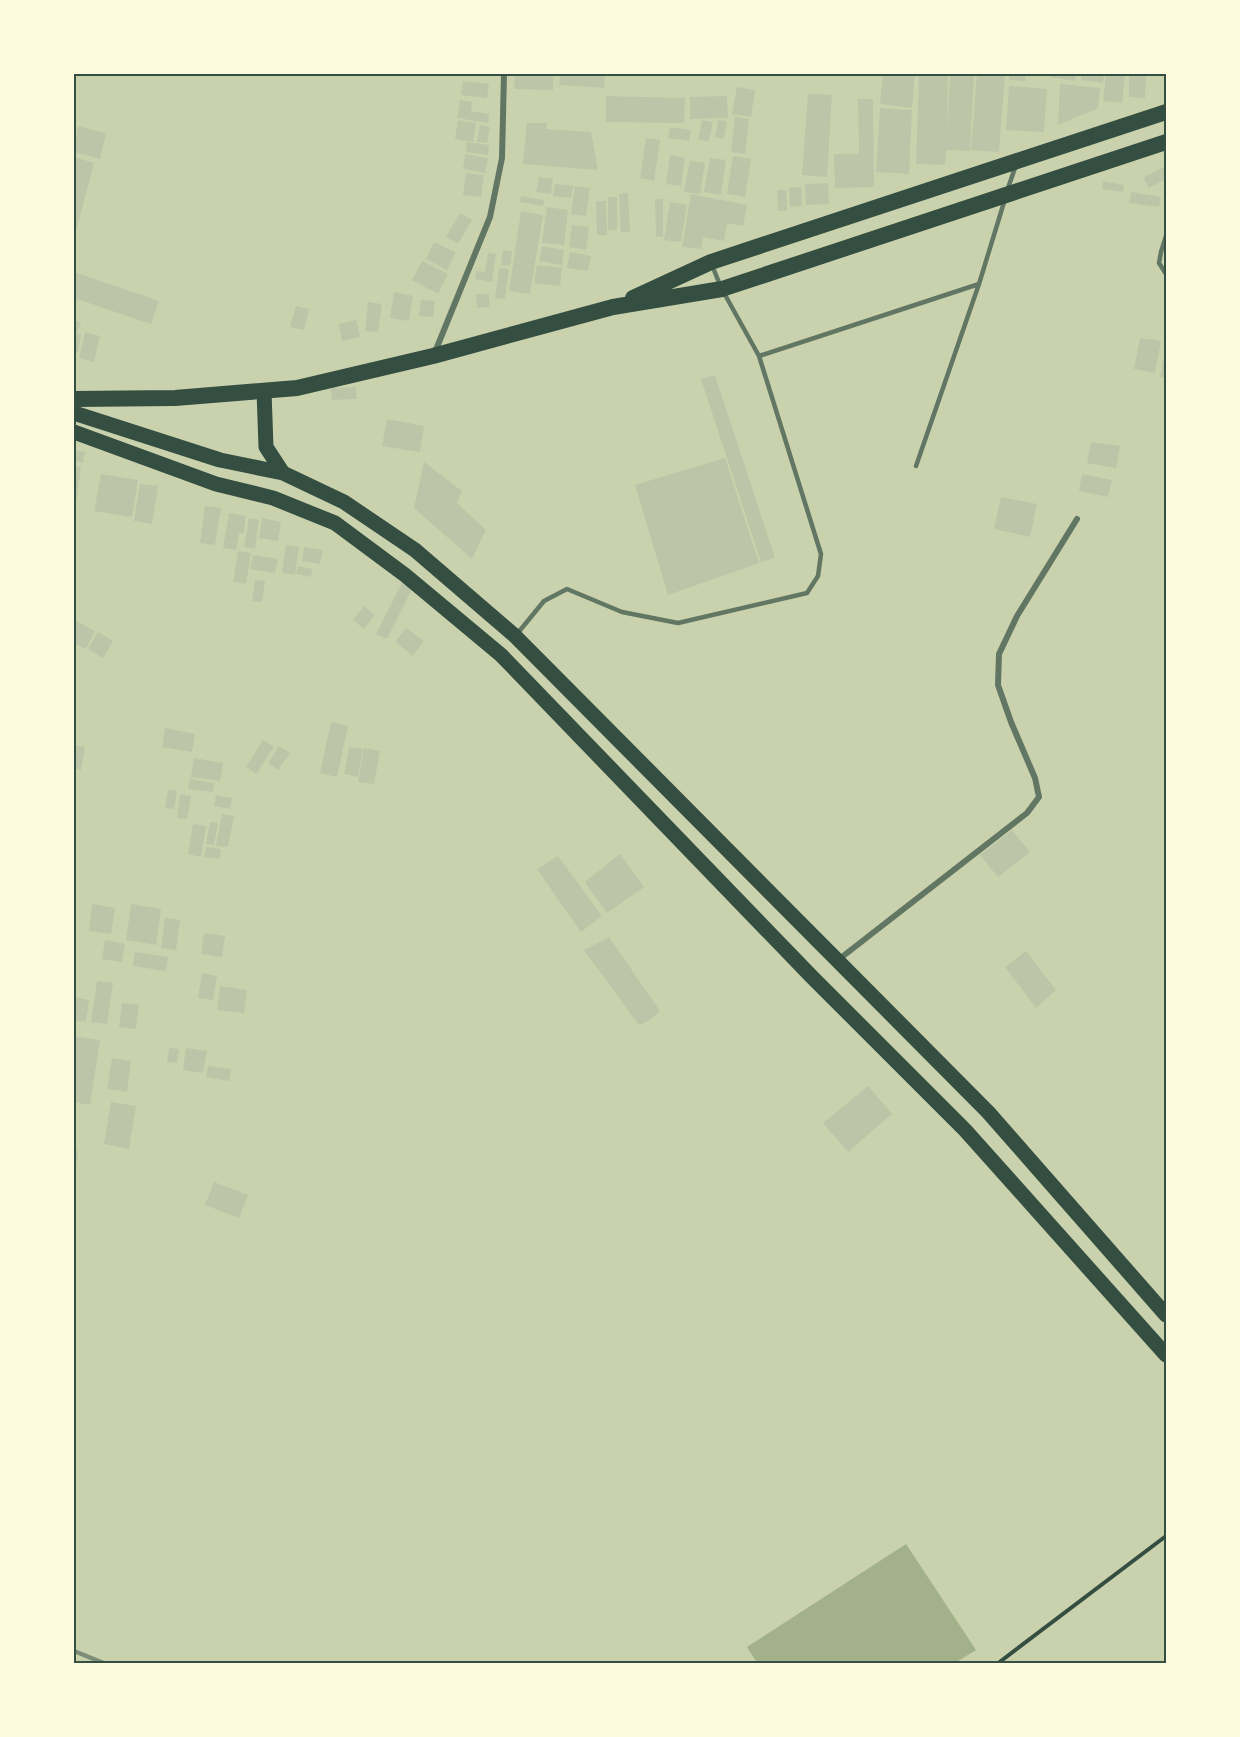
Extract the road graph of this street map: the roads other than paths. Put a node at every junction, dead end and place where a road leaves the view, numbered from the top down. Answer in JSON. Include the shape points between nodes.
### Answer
{"nodes":[{"id":1,"x":504,"y":74,"type":"edge"},
{"id":2,"x":1167,"y":112,"type":"edge"},
{"id":3,"x":1167,"y":141,"type":"edge"},
{"id":4,"x":1016,"y":162,"type":"junction"},
{"id":5,"x":1006,"y":195,"type":"junction"},
{"id":6,"x":1167,"y":236,"type":"edge"},
{"id":7,"x":711,"y":262,"type":"junction"},
{"id":8,"x":1167,"y":274,"type":"edge"},
{"id":9,"x":979,"y":284,"type":"junction"},
{"id":10,"x":722,"y":289,"type":"junction"},
{"id":11,"x":613,"y":306,"type":"junction"},
{"id":12,"x":433,"y":356,"type":"junction"},
{"id":13,"x":759,"y":356,"type":"junction"},
{"id":14,"x":264,"y":391,"type":"junction"},
{"id":15,"x":74,"y":399,"type":"edge"},
{"id":16,"x":74,"y":413,"type":"edge"},
{"id":17,"x":74,"y":432,"type":"edge"},
{"id":18,"x":916,"y":466,"type":"dead end"},
{"id":19,"x":283,"y":474,"type":"junction"},
{"id":20,"x":1077,"y":519,"type":"dead end"},
{"id":21,"x":515,"y":636,"type":"junction"},
{"id":22,"x":836,"y":961,"type":"junction"},
{"id":23,"x":1167,"y":1315,"type":"edge"},
{"id":24,"x":1167,"y":1355,"type":"edge"}],
"edges":[{"from":1,"to":12,"type":"street","via":[[502,158],[490,217]]},
{"from":2,"to":4,"type":"highway"},
{"from":3,"to":5,"type":"highway"},
{"from":4,"to":5,"type":"lane"},
{"from":4,"to":7,"type":"highway"},
{"from":5,"to":9,"type":"lane"},
{"from":5,"to":10,"type":"highway"},
{"from":6,"to":8,"type":"lane","via":[[1159,263]]},
{"from":7,"to":10,"type":"lane"},
{"from":7,"to":11,"type":"highway"},
{"from":9,"to":13,"type":"lane"},
{"from":9,"to":18,"type":"lane"},
{"from":10,"to":11,"type":"highway"},
{"from":10,"to":13,"type":"lane"},
{"from":11,"to":12,"type":"highway"},
{"from":12,"to":14,"type":"highway"},
{"from":13,"to":21,"type":"lane","via":[[821,554],[818,576],[807,593],[678,623],[622,612],[567,589],[544,602]]},
{"from":14,"to":15,"type":"highway","via":[[175,398]]},
{"from":14,"to":19,"type":"main road","via":[[266,447]]},
{"from":16,"to":19,"type":"main road","via":[[220,460]]},
{"from":17,"to":24,"type":"main road","via":[[335,522],[501,655],[965,1130]]},
{"from":19,"to":21,"type":"main road","via":[[344,502],[415,550]]},
{"from":20,"to":22,"type":"street","via":[[1017,616],[999,654],[998,685],[1039,797],[1027,813]]},
{"from":21,"to":22,"type":"main road"},
{"from":22,"to":23,"type":"main road","via":[[988,1112]]}]}
